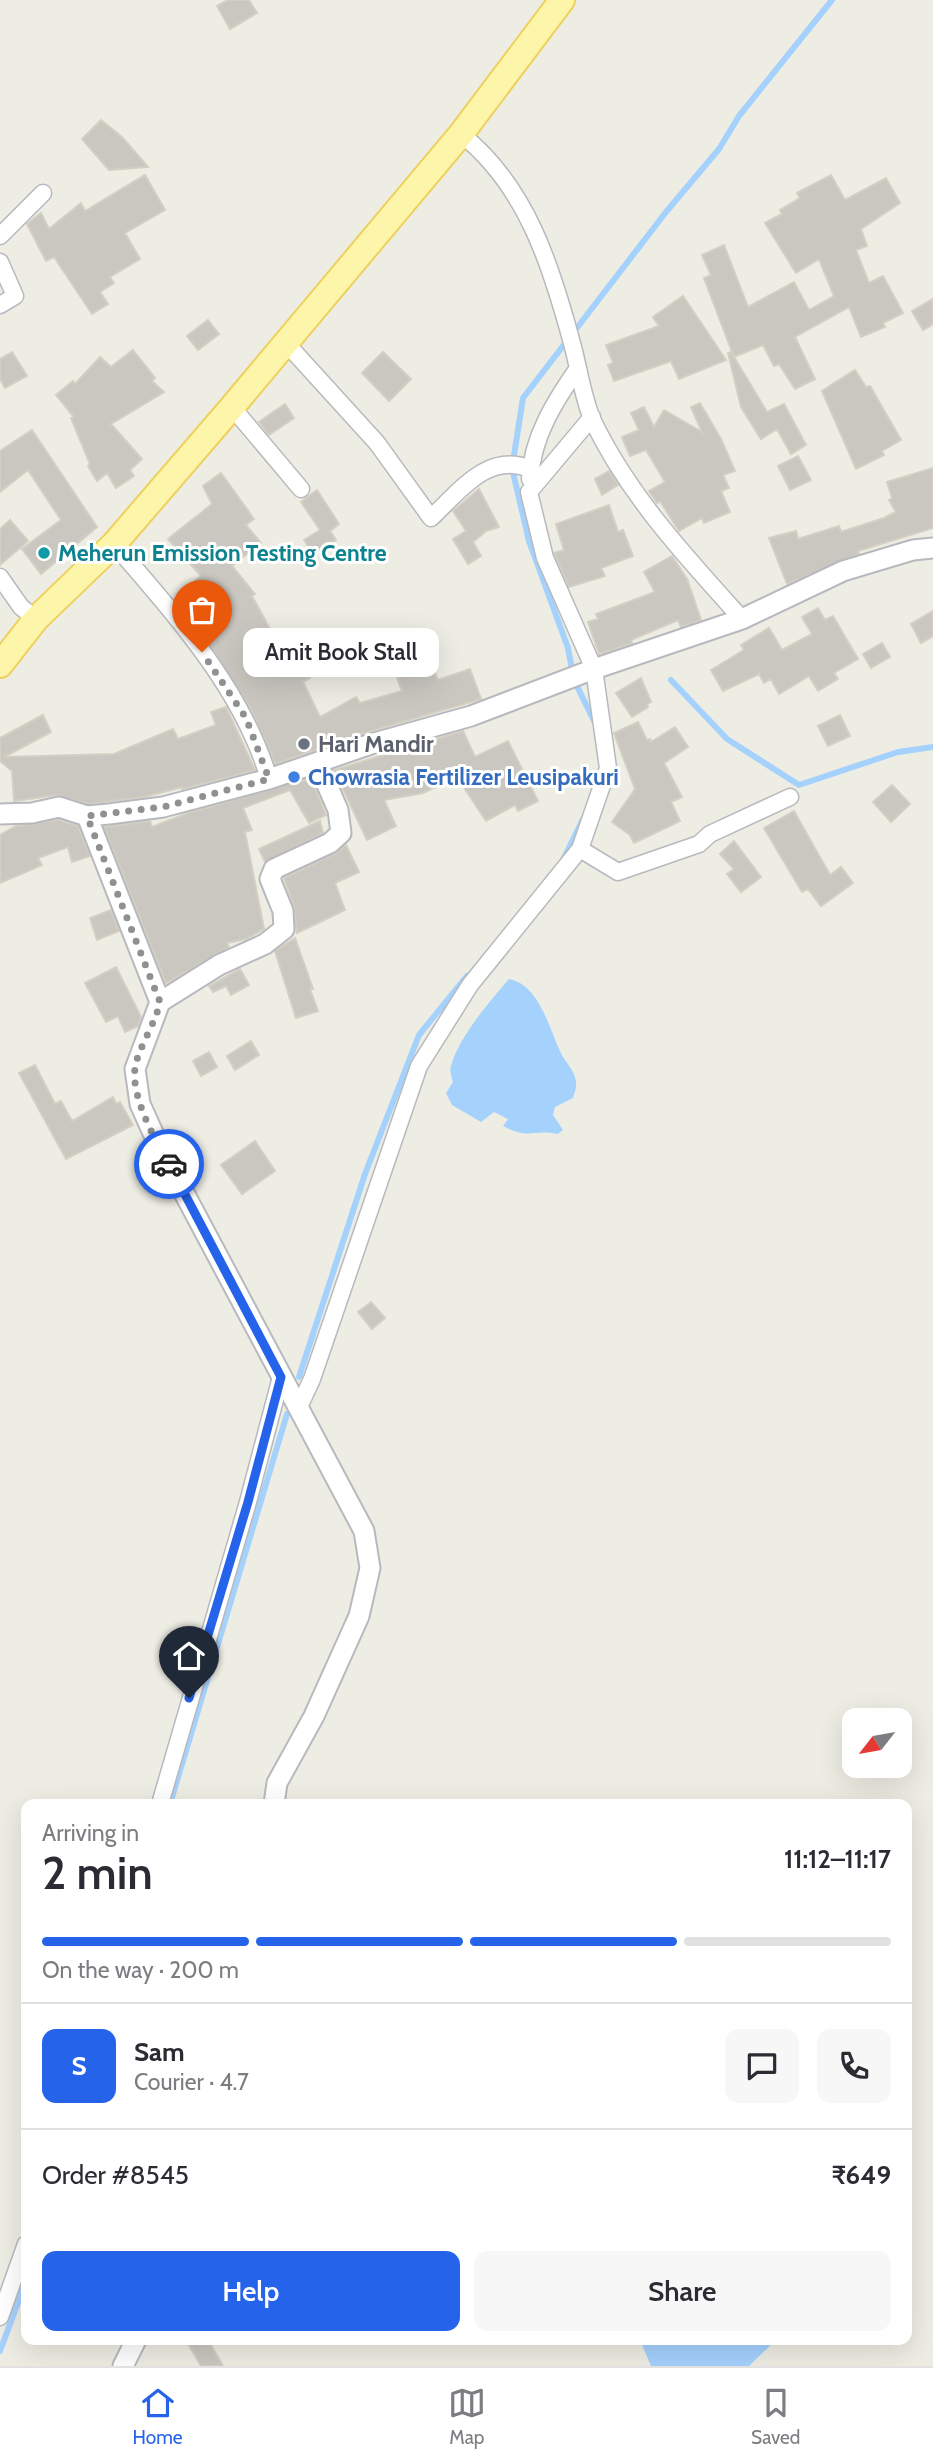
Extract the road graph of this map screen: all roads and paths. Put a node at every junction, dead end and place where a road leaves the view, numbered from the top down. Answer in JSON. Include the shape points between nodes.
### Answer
{"nodes":[{"id":1,"x":562,"y":0,"type":"edge"},
{"id":2,"x":461,"y":134,"type":"junction"},
{"id":3,"x":43,"y":193,"type":"dead end"},
{"id":4,"x":0,"y":236,"type":"edge"},
{"id":5,"x":0,"y":262,"type":"edge"},
{"id":6,"x":0,"y":305,"type":"edge"},
{"id":7,"x":286,"y":343,"type":"junction"},
{"id":8,"x":578,"y":368,"type":"junction"},
{"id":9,"x":232,"y":407,"type":"junction"},
{"id":10,"x":592,"y":417,"type":"junction"},
{"id":11,"x":517,"y":466,"type":"junction"},
{"id":12,"x":301,"y":489,"type":"dead end"},
{"id":13,"x":529,"y":492,"type":"junction"},
{"id":14,"x":114,"y":544,"type":"junction"},
{"id":15,"x":933,"y":548,"type":"edge"},
{"id":16,"x":0,"y":577,"type":"edge"},
{"id":17,"x":36,"y":619,"type":"junction"},
{"id":18,"x":742,"y":620,"type":"junction"},
{"id":19,"x":0,"y":665,"type":"edge"},
{"id":20,"x":594,"y":669,"type":"junction"},
{"id":21,"x":318,"y":764,"type":"junction"},
{"id":22,"x":269,"y":779,"type":"junction"},
{"id":23,"x":790,"y":797,"type":"dead end"},
{"id":24,"x":0,"y":814,"type":"edge"},
{"id":25,"x":87,"y":816,"type":"junction"},
{"id":26,"x":580,"y":849,"type":"junction"},
{"id":27,"x":160,"y":1002,"type":"junction"},
{"id":28,"x":281,"y":1377,"type":"junction"},
{"id":29,"x":298,"y":1409,"type":"junction"},
{"id":30,"x":161,"y":1799,"type":"edge"},
{"id":31,"x":275,"y":1799,"type":"edge"},
{"id":32,"x":21,"y":2258,"type":"edge"},
{"id":33,"x":0,"y":2317,"type":"edge"},
{"id":34,"x":133,"y":2345,"type":"edge"},
{"id":35,"x":122,"y":2366,"type":"edge"}],
"edges":[{"from":1,"to":2,"type":"main road"},
{"from":2,"to":7,"type":"main road"},
{"from":2,"to":8,"type":"street","via":[[484,152],[532,221]]},
{"from":3,"to":4,"type":"street"},
{"from":5,"to":6,"type":"street","via":[[15,296]]},
{"from":7,"to":9,"type":"main road"},
{"from":7,"to":11,"type":"street","via":[[377,443],[431,518],[485,469]]},
{"from":8,"to":10,"type":"street"},
{"from":8,"to":11,"type":"street"},
{"from":9,"to":12,"type":"street"},
{"from":9,"to":14,"type":"main road"},
{"from":10,"to":13,"type":"street"},
{"from":10,"to":18,"type":"street","via":[[659,527]]},
{"from":11,"to":13,"type":"street"},
{"from":13,"to":20,"type":"street","via":[[545,558]]},
{"from":14,"to":17,"type":"main road"},
{"from":14,"to":22,"type":"street","via":[[227,686],[246,718]]},
{"from":15,"to":18,"type":"street","via":[[842,571]]},
{"from":16,"to":17,"type":"street","via":[[21,607]]},
{"from":17,"to":19,"type":"main road"},
{"from":18,"to":20,"type":"street"},
{"from":20,"to":21,"type":"street","via":[[471,716]]},
{"from":20,"to":26,"type":"street","via":[[608,768]]},
{"from":21,"to":22,"type":"street"},
{"from":21,"to":27,"type":"street","via":[[338,810],[341,834],[279,865],[271,874],[284,929]]},
{"from":22,"to":25,"type":"street","via":[[163,807]]},
{"from":23,"to":26,"type":"street","via":[[710,834],[699,844],[618,872]]},
{"from":24,"to":25,"type":"street","via":[[59,807]]},
{"from":25,"to":27,"type":"street"},
{"from":26,"to":29,"type":"street","via":[[470,985],[419,1066]]},
{"from":27,"to":28,"type":"street","via":[[135,1069],[140,1104]]},
{"from":28,"to":29,"type":"street"},
{"from":28,"to":30,"type":"street"},
{"from":29,"to":31,"type":"street","via":[[364,1531],[370,1568],[359,1616],[314,1716],[277,1783]]},
{"from":32,"to":33,"type":"street"},
{"from":34,"to":35,"type":"street"}]}
